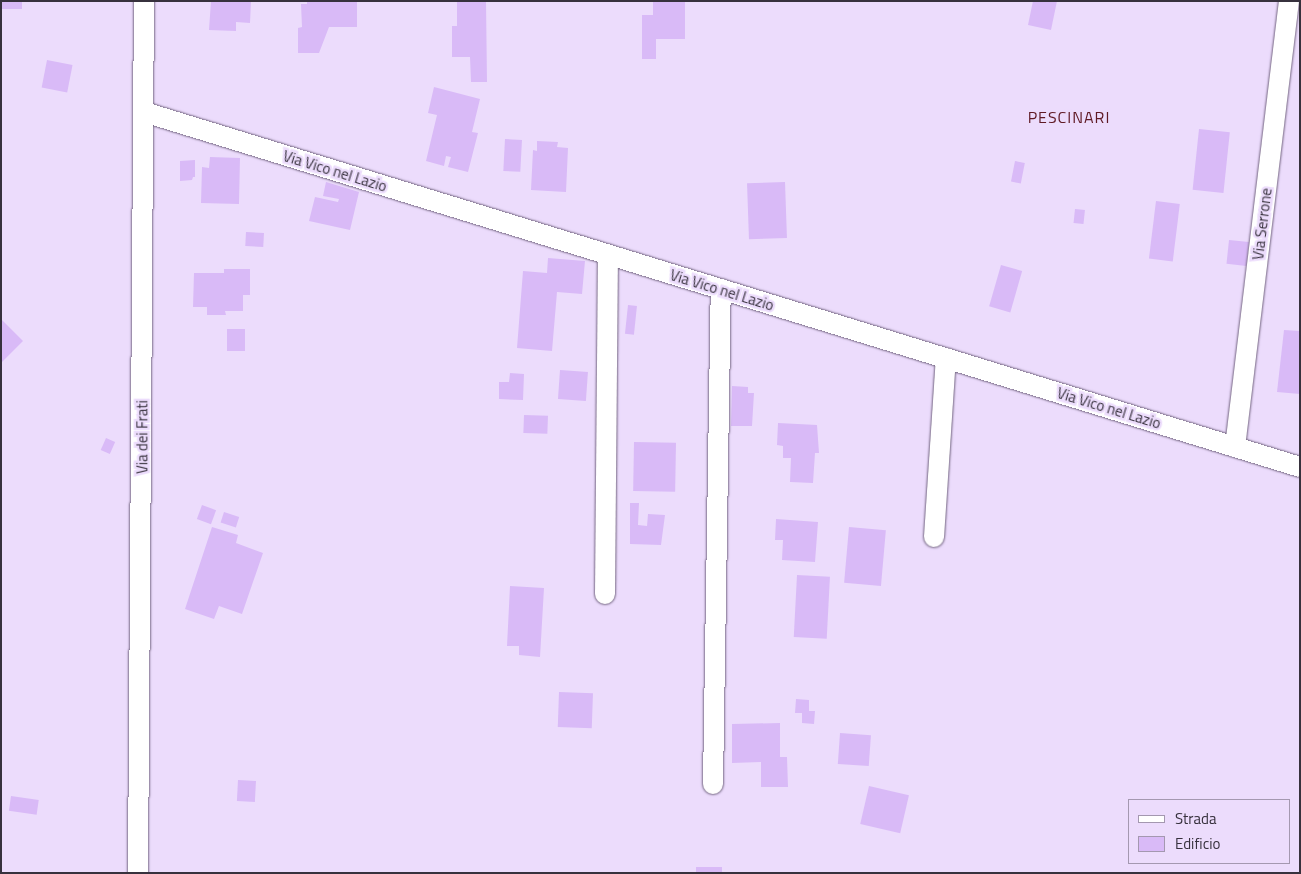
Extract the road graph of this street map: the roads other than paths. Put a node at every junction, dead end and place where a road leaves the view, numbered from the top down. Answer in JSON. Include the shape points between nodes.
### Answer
{"nodes":[{"id":1,"x":144,"y":1,"type":"edge"},
{"id":2,"x":1289,"y":1,"type":"edge"},
{"id":3,"x":144,"y":112,"type":"junction"},
{"id":4,"x":608,"y":255,"type":"junction"},
{"id":5,"x":721,"y":290,"type":"junction"},
{"id":6,"x":946,"y":358,"type":"junction"},
{"id":7,"x":1235,"y":447,"type":"junction"},
{"id":8,"x":1300,"y":467,"type":"edge"},
{"id":9,"x":934,"y":537,"type":"dead end"},
{"id":10,"x":605,"y":594,"type":"dead end"},
{"id":11,"x":713,"y":784,"type":"dead end"},
{"id":12,"x":138,"y":873,"type":"edge"}],
"edges":[{"from":1,"to":3,"type":"street","name":"Via dei Frati"},
{"from":2,"to":7,"type":"street","name":"Via Serrone"},
{"from":3,"to":4,"type":"street","name":"Via Vico nel Lazio"},
{"from":3,"to":12,"type":"street","name":"Via dei Frati"},
{"from":4,"to":5,"type":"street","name":"Via Vico nel Lazio"},
{"from":4,"to":10,"type":"street"},
{"from":5,"to":6,"type":"street","name":"Via Vico nel Lazio"},
{"from":5,"to":11,"type":"street"},
{"from":6,"to":7,"type":"street","name":"Via Vico nel Lazio"},
{"from":6,"to":9,"type":"street"},
{"from":7,"to":8,"type":"street","name":"Via Vico nel Lazio"}]}
